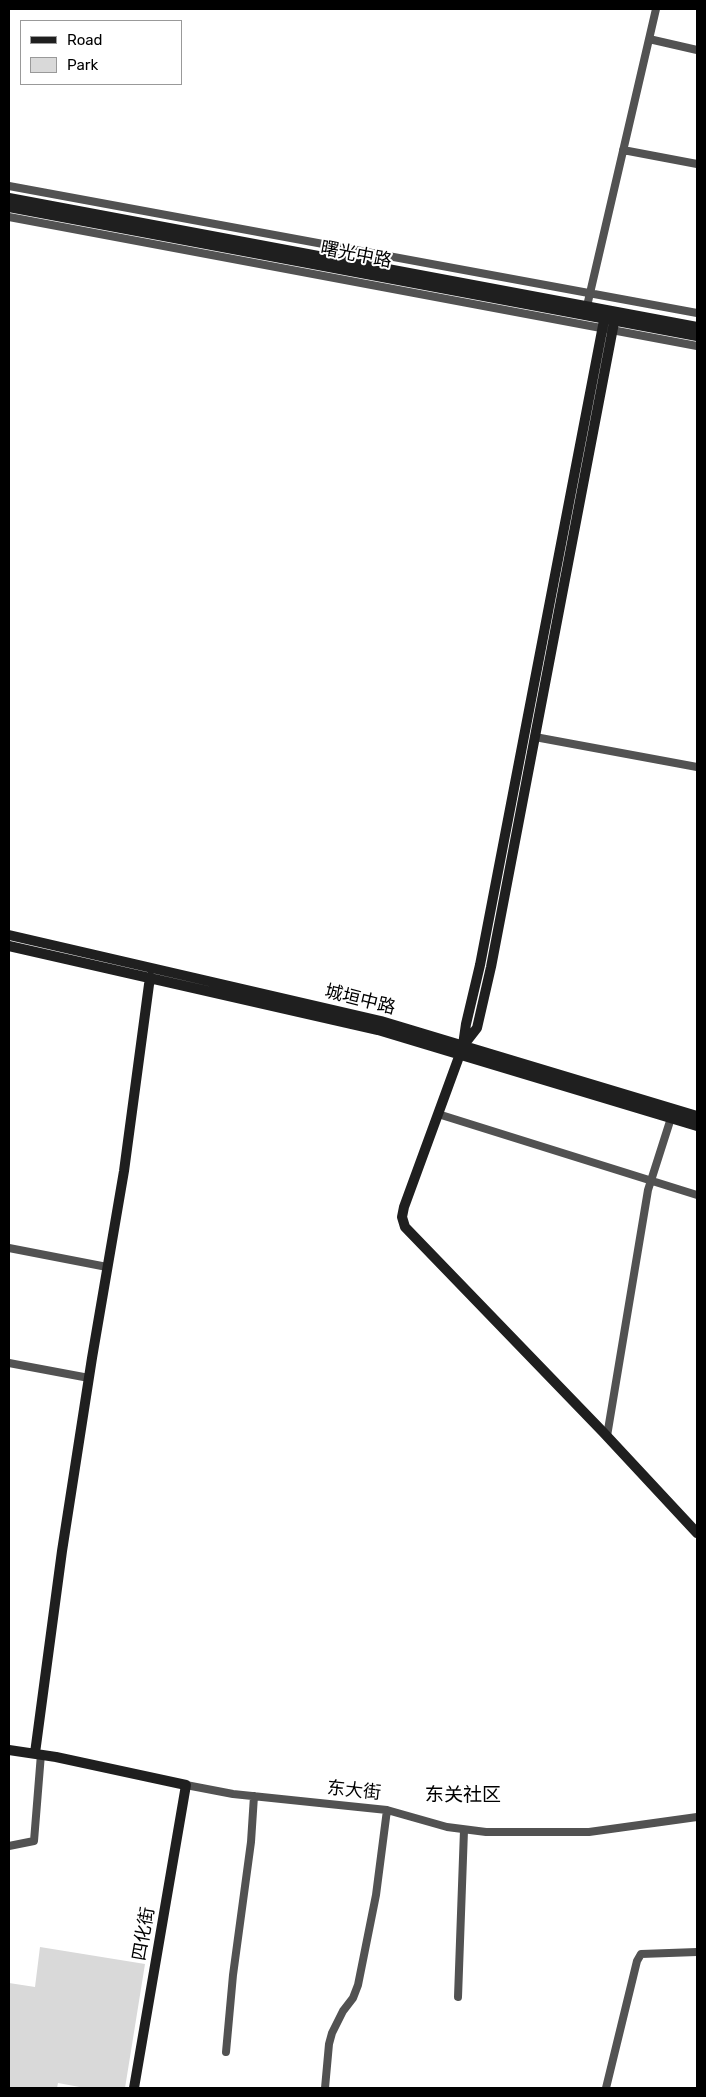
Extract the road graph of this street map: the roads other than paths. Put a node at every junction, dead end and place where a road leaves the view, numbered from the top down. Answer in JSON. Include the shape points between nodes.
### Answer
{"nodes":[{"id":1,"x":656,"y":9,"type":"edge"},
{"id":2,"x":649,"y":39,"type":"junction"},
{"id":3,"x":697,"y":50,"type":"edge"},
{"id":4,"x":624,"y":150,"type":"junction"},
{"id":5,"x":697,"y":164,"type":"edge"},
{"id":6,"x":9,"y":186,"type":"edge"},
{"id":7,"x":9,"y":198,"type":"edge"},
{"id":8,"x":9,"y":207,"type":"edge"},
{"id":9,"x":9,"y":217,"type":"edge"},
{"id":10,"x":590,"y":294,"type":"junction"},
{"id":11,"x":587,"y":306,"type":"junction"},
{"id":12,"x":697,"y":314,"type":"edge"},
{"id":13,"x":609,"y":320,"type":"junction"},
{"id":14,"x":697,"y":327,"type":"edge"},
{"id":15,"x":697,"y":336,"type":"edge"},
{"id":16,"x":697,"y":346,"type":"edge"},
{"id":17,"x":535,"y":737,"type":"junction"},
{"id":18,"x":697,"y":767,"type":"edge"},
{"id":19,"x":9,"y":935,"type":"edge"},
{"id":20,"x":9,"y":946,"type":"edge"},
{"id":21,"x":150,"y":977,"type":"junction"},
{"id":22,"x":461,"y":1050,"type":"junction"},
{"id":23,"x":438,"y":1114,"type":"junction"},
{"id":24,"x":697,"y":1116,"type":"edge"},
{"id":25,"x":671,"y":1118,"type":"junction"},
{"id":26,"x":697,"y":1126,"type":"edge"},
{"id":27,"x":650,"y":1181,"type":"junction"},
{"id":28,"x":697,"y":1195,"type":"edge"},
{"id":29,"x":9,"y":1248,"type":"edge"},
{"id":30,"x":107,"y":1267,"type":"junction"},
{"id":31,"x":9,"y":1363,"type":"edge"},
{"id":32,"x":89,"y":1378,"type":"junction"},
{"id":33,"x":607,"y":1436,"type":"junction"},
{"id":34,"x":697,"y":1533,"type":"edge"},
{"id":35,"x":9,"y":1750,"type":"edge"},
{"id":36,"x":38,"y":1754,"type":"junction"},
{"id":37,"x":186,"y":1786,"type":"junction"},
{"id":38,"x":254,"y":1796,"type":"junction"},
{"id":39,"x":387,"y":1810,"type":"junction"},
{"id":40,"x":697,"y":1817,"type":"edge"},
{"id":41,"x":464,"y":1830,"type":"junction"},
{"id":42,"x":9,"y":1846,"type":"edge"},
{"id":43,"x":697,"y":1952,"type":"edge"},
{"id":44,"x":458,"y":1997,"type":"dead end"},
{"id":45,"x":226,"y":2052,"type":"dead end"},
{"id":46,"x":134,"y":2088,"type":"edge"},
{"id":47,"x":324,"y":2088,"type":"edge"},
{"id":48,"x":606,"y":2088,"type":"edge"}],
"edges":[{"from":1,"to":2,"type":"street"},
{"from":2,"to":3,"type":"street"},
{"from":2,"to":4,"type":"street"},
{"from":4,"to":5,"type":"street"},
{"from":4,"to":10,"type":"street"},
{"from":6,"to":10,"type":"street"},
{"from":7,"to":11,"type":"street","name":"曙光中路"},
{"from":8,"to":13,"type":"street","name":"曙光中路"},
{"from":9,"to":13,"type":"street"},
{"from":10,"to":11,"type":"street"},
{"from":10,"to":12,"type":"street"},
{"from":11,"to":13,"type":"street","name":"曙光中路"},
{"from":13,"to":14,"type":"street","name":"曙光中路"},
{"from":13,"to":15,"type":"street","name":"曙光中路"},
{"from":13,"to":16,"type":"street"},
{"from":13,"to":17,"type":"street"},
{"from":13,"to":22,"type":"street"},
{"from":17,"to":18,"type":"street"},
{"from":17,"to":22,"type":"street","via":[[482,1009],[477,1028]]},
{"from":19,"to":22,"type":"street","name":"城垣中路","via":[[381,1021]]},
{"from":20,"to":21,"type":"street","name":"城垣中路"},
{"from":21,"to":22,"type":"street","name":"城垣中路"},
{"from":21,"to":30,"type":"street","via":[[124,1171]]},
{"from":22,"to":23,"type":"street"},
{"from":22,"to":24,"type":"street","name":"城垣中路"},
{"from":22,"to":25,"type":"street","name":"城垣中路"},
{"from":23,"to":27,"type":"street"},
{"from":23,"to":33,"type":"street","via":[[404,1207],[405,1227]]},
{"from":25,"to":26,"type":"street","name":"城垣中路"},
{"from":25,"to":27,"type":"street"},
{"from":27,"to":28,"type":"street"},
{"from":27,"to":33,"type":"street"},
{"from":29,"to":30,"type":"street"},
{"from":30,"to":32,"type":"street"},
{"from":31,"to":32,"type":"street"},
{"from":32,"to":36,"type":"street","via":[[62,1550]]},
{"from":33,"to":34,"type":"street"},
{"from":35,"to":36,"type":"street","name":"东大街"},
{"from":36,"to":37,"type":"street","name":"东大街"},
{"from":36,"to":42,"type":"street","via":[[34,1841]]},
{"from":37,"to":38,"type":"street","name":"东大街"},
{"from":37,"to":46,"type":"street","name":"四化街"},
{"from":38,"to":39,"type":"street","name":"东大街"},
{"from":38,"to":45,"type":"street"},
{"from":39,"to":41,"type":"street","name":"东大街"},
{"from":39,"to":47,"type":"street","via":[[376,1895],[358,1985],[332,2033]]},
{"from":40,"to":41,"type":"street","name":"东大街","via":[[590,1832]]},
{"from":41,"to":44,"type":"street"},
{"from":43,"to":48,"type":"street","via":[[641,1954],[636,1961]]}]}
